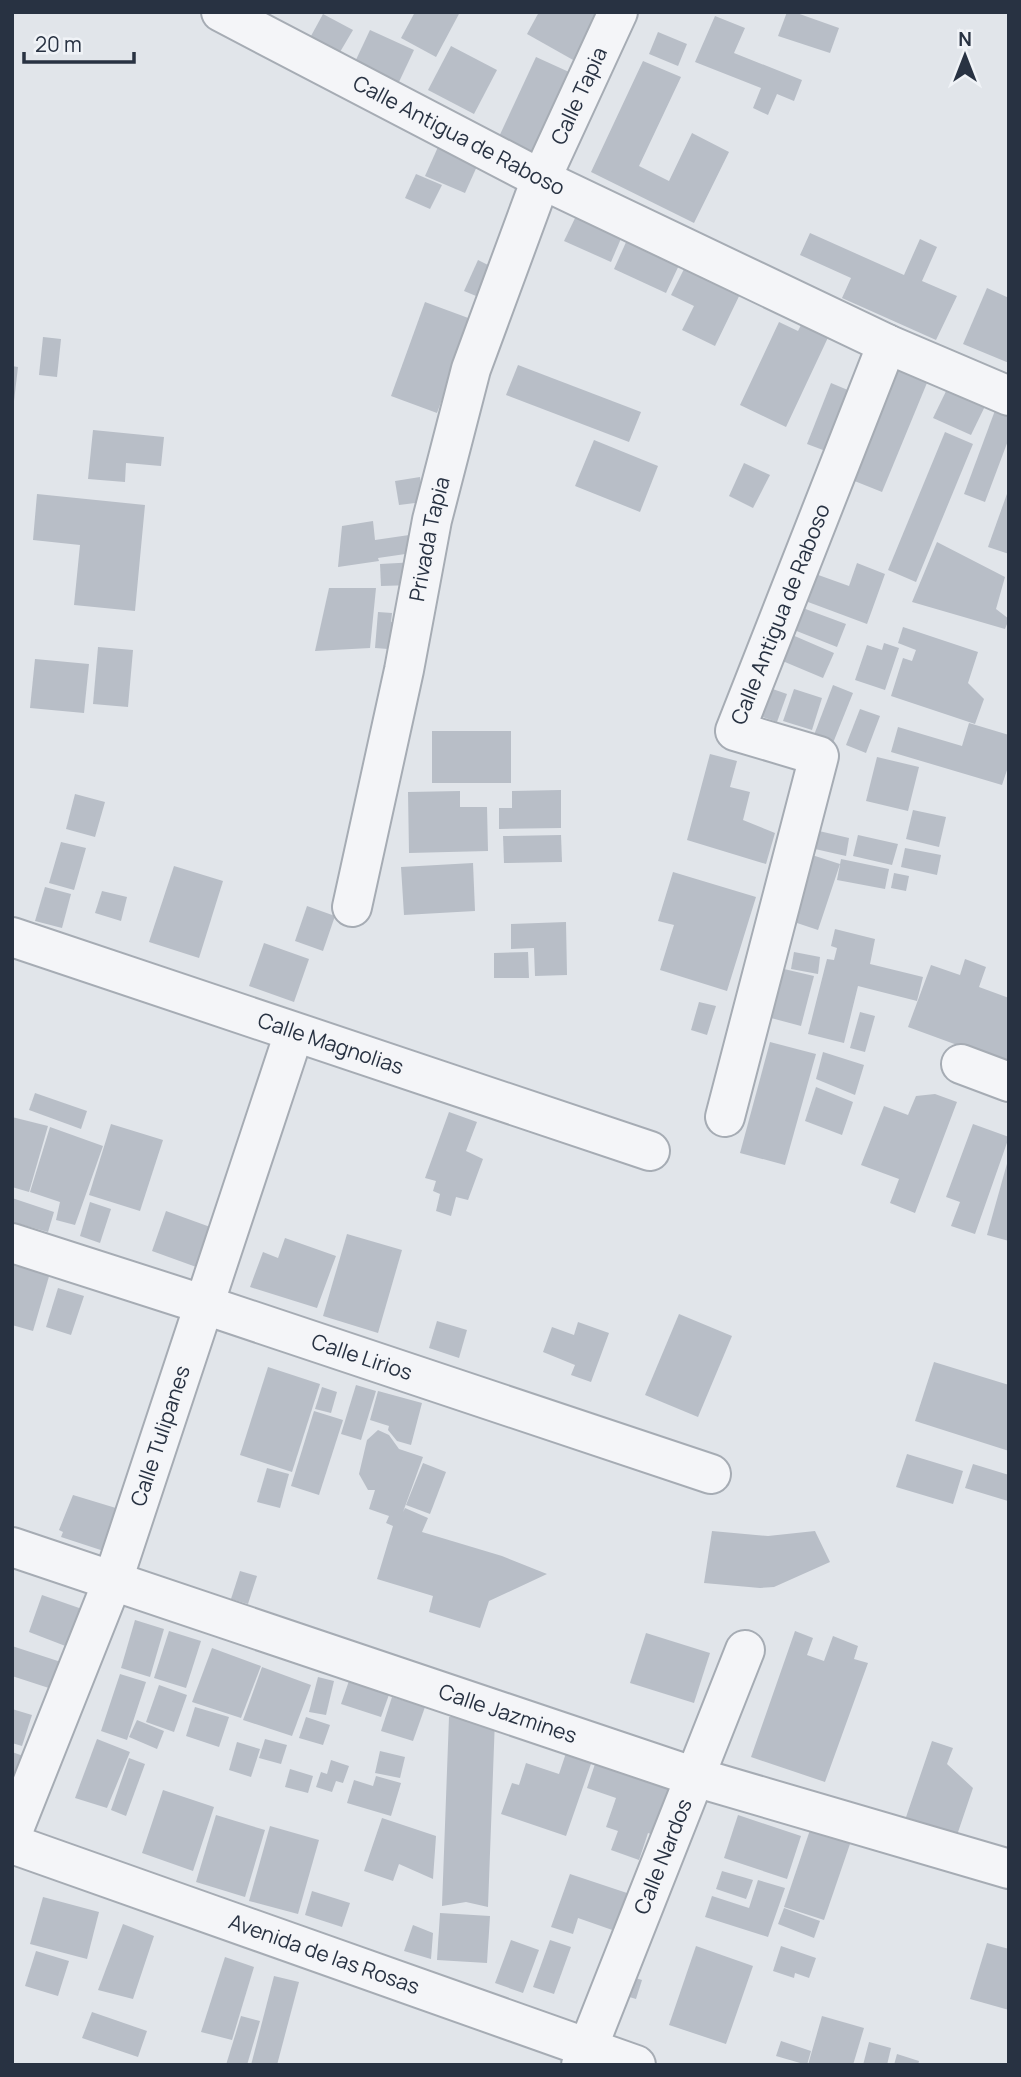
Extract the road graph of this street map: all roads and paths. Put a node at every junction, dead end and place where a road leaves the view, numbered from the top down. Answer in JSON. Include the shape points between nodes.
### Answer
{"nodes":[{"id":1,"x":221,"y":12,"type":"edge"},
{"id":2,"x":618,"y":12,"type":"edge"},
{"id":3,"x":541,"y":179,"type":"junction"},
{"id":4,"x":887,"y":344,"type":"junction"},
{"id":5,"x":1009,"y":396,"type":"edge"},
{"id":6,"x":352,"y":907,"type":"dead end"},
{"id":7,"x":12,"y":937,"type":"edge"},
{"id":8,"x":294,"y":1033,"type":"junction"},
{"id":9,"x":961,"y":1064,"type":"dead end"},
{"id":10,"x":1009,"y":1082,"type":"edge"},
{"id":11,"x":725,"y":1117,"type":"dead end"},
{"id":12,"x":650,"y":1151,"type":"dead end"},
{"id":13,"x":12,"y":1243,"type":"edge"},
{"id":14,"x":205,"y":1304,"type":"junction"},
{"id":15,"x":711,"y":1474,"type":"dead end"},
{"id":16,"x":12,"y":1547,"type":"edge"},
{"id":17,"x":113,"y":1580,"type":"junction"},
{"id":18,"x":745,"y":1650,"type":"dead end"},
{"id":19,"x":695,"y":1777,"type":"junction"},
{"id":20,"x":12,"y":1834,"type":"edge"},
{"id":21,"x":12,"y":1844,"type":"edge"},
{"id":22,"x":1009,"y":1869,"type":"edge"},
{"id":23,"x":583,"y":2057,"type":"edge"},
{"id":24,"x":636,"y":2065,"type":"edge"}],
"edges":[{"from":1,"to":3,"type":"street","name":"Calle Antigua de Raboso"},
{"from":2,"to":3,"type":"street","name":"Calle Tapia"},
{"from":3,"to":4,"type":"street","name":"Calle Antigua de Raboso"},
{"from":3,"to":6,"type":"street","name":"Privada Tapia","via":[[471,369],[432,520]]},
{"from":4,"to":5,"type":"street","name":"Calle Antigua de Raboso"},
{"from":4,"to":11,"type":"street","name":"Calle Antigua de Raboso","via":[[735,730],[819,756]]},
{"from":7,"to":8,"type":"street","name":"Calle Magnolias"},
{"from":8,"to":12,"type":"street","name":"Calle Magnolias"},
{"from":8,"to":14,"type":"street","name":"Calle Tulipanes"},
{"from":9,"to":10,"type":"street"},
{"from":13,"to":14,"type":"street","name":"Calle Lirios"},
{"from":14,"to":15,"type":"street","name":"Calle Lirios"},
{"from":14,"to":17,"type":"street","name":"Calle Tulipanes"},
{"from":16,"to":17,"type":"street","name":"Calle Jazmines"},
{"from":17,"to":19,"type":"street","name":"Calle Jazmines"},
{"from":17,"to":20,"type":"street","name":"Calle Tulipanes"},
{"from":18,"to":19,"type":"street","name":"Calle Nardos"},
{"from":19,"to":22,"type":"street","name":"Calle Jazmines"},
{"from":19,"to":23,"type":"street","name":"Calle Nardos"},
{"from":21,"to":23,"type":"street","name":"Avenida de las Rosas"},
{"from":23,"to":24,"type":"street","name":"Avenida de las Rosas"}]}
